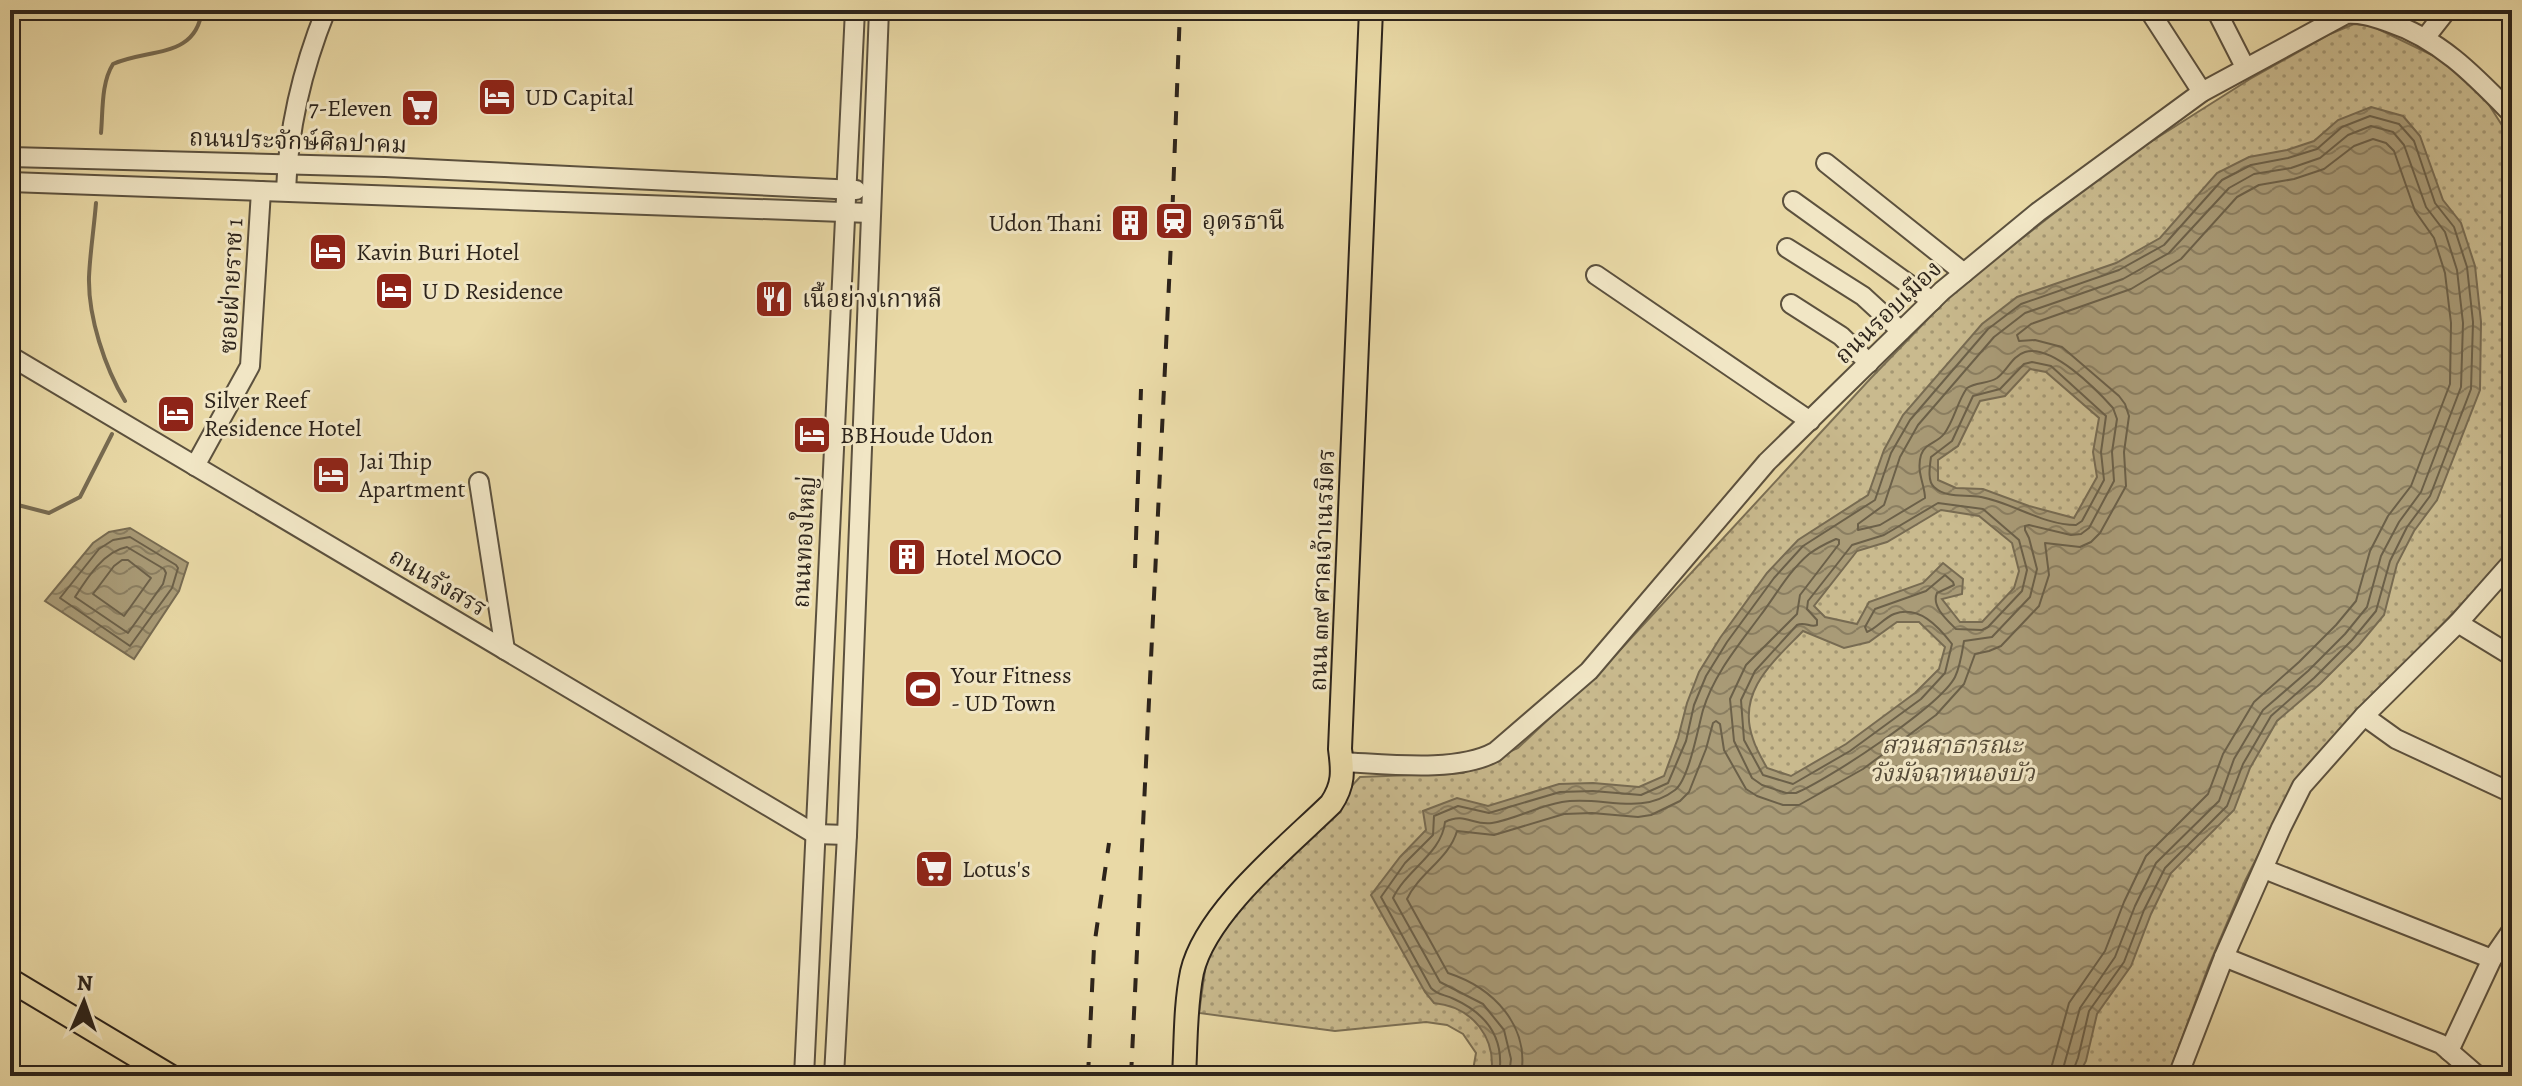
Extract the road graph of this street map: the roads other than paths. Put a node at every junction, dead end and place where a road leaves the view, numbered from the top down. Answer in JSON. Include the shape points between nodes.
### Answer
{"nodes":[{"id":1,"x":326,"y":10,"type":"edge"},
{"id":2,"x":855,"y":10,"type":"edge"},
{"id":3,"x":879,"y":10,"type":"edge"},
{"id":4,"x":1371,"y":10,"type":"edge"},
{"id":5,"x":2149,"y":10,"type":"edge"},
{"id":6,"x":2216,"y":10,"type":"edge"},
{"id":7,"x":2447,"y":10,"type":"edge"},
{"id":8,"x":2346,"y":12,"type":"edge"},
{"id":9,"x":2425,"y":38,"type":"junction"},
{"id":10,"x":2245,"y":67,"type":"junction"},
{"id":11,"x":2202,"y":92,"type":"junction"},
{"id":12,"x":2512,"y":114,"type":"edge"},
{"id":13,"x":10,"y":157,"type":"edge"},
{"id":14,"x":67,"y":158,"type":"junction"},
{"id":15,"x":1826,"y":163,"type":"dead end"},
{"id":16,"x":287,"y":164,"type":"junction"},
{"id":17,"x":536,"y":173,"type":"junction"},
{"id":18,"x":584,"y":175,"type":"junction"},
{"id":19,"x":10,"y":182,"type":"edge"},
{"id":20,"x":65,"y":184,"type":"junction"},
{"id":21,"x":845,"y":189,"type":"junction"},
{"id":22,"x":871,"y":190,"type":"junction"},
{"id":23,"x":261,"y":191,"type":"junction"},
{"id":24,"x":286,"y":191,"type":"junction"},
{"id":25,"x":534,"y":200,"type":"junction"},
{"id":26,"x":581,"y":201,"type":"junction"},
{"id":27,"x":1793,"y":201,"type":"dead end"},
{"id":28,"x":844,"y":211,"type":"junction"},
{"id":29,"x":870,"y":213,"type":"junction"},
{"id":30,"x":1787,"y":248,"type":"dead end"},
{"id":31,"x":1964,"y":273,"type":"junction"},
{"id":32,"x":1596,"y":275,"type":"dead end"},
{"id":33,"x":1932,"y":301,"type":"junction"},
{"id":34,"x":1791,"y":304,"type":"dead end"},
{"id":35,"x":1901,"y":331,"type":"junction"},
{"id":36,"x":10,"y":356,"type":"edge"},
{"id":37,"x":1869,"y":363,"type":"junction"},
{"id":38,"x":1810,"y":421,"type":"junction"},
{"id":39,"x":195,"y":466,"type":"junction"},
{"id":40,"x":479,"y":482,"type":"dead end"},
{"id":41,"x":2512,"y":562,"type":"edge"},
{"id":42,"x":2458,"y":623,"type":"junction"},
{"id":43,"x":505,"y":650,"type":"junction"},
{"id":44,"x":2512,"y":656,"type":"edge"},
{"id":45,"x":2364,"y":716,"type":"junction"},
{"id":46,"x":1342,"y":762,"type":"junction"},
{"id":47,"x":2512,"y":793,"type":"edge"},
{"id":48,"x":815,"y":834,"type":"junction"},
{"id":49,"x":847,"y":835,"type":"junction"},
{"id":50,"x":2264,"y":869,"type":"junction"},
{"id":51,"x":2512,"y":930,"type":"edge"},
{"id":52,"x":2224,"y":957,"type":"junction"},
{"id":53,"x":2492,"y":959,"type":"junction"},
{"id":54,"x":10,"y":980,"type":"edge"},
{"id":55,"x":2449,"y":1051,"type":"junction"},
{"id":56,"x":170,"y":1076,"type":"edge"},
{"id":57,"x":804,"y":1076,"type":"edge"},
{"id":58,"x":834,"y":1076,"type":"edge"},
{"id":59,"x":1184,"y":1076,"type":"edge"},
{"id":60,"x":2178,"y":1076,"type":"edge"},
{"id":61,"x":2478,"y":1076,"type":"edge"}],
"edges":[{"from":1,"to":16,"type":"street","via":[[303,78]]},
{"from":2,"to":21,"type":"street","name":"ถนนทองใหญ่"},
{"from":3,"to":22,"type":"street"},
{"from":4,"to":46,"type":"main road","name":"ถนน ๓๙ ศาลเจ้าเนรมิตร"},
{"from":5,"to":11,"type":"street"},
{"from":6,"to":10,"type":"street"},
{"from":7,"to":9,"type":"street"},
{"from":8,"to":9,"type":"street","name":"ถนนรอบเมือง","via":[[2362,13]]},
{"from":8,"to":10,"type":"street","name":"ถนนรอบเมือง"},
{"from":9,"to":12,"type":"street","name":"ถนนรอบเมือง","via":[[2467,67]]},
{"from":10,"to":11,"type":"street","name":"ถนนรอบเมือง"},
{"from":11,"to":31,"type":"street","name":"ถนนรอบเมือง"},
{"from":13,"to":14,"type":"street","name":"ถนนประจักษ์ศิลปาคม"},
{"from":14,"to":16,"type":"street","name":"ถนนประจักษ์ศิลปาคม"},
{"from":14,"to":20,"type":"street"},
{"from":15,"to":31,"type":"street"},
{"from":16,"to":17,"type":"street","name":"ถนนประจักษ์ศิลปาคม"},
{"from":16,"to":24,"type":"street"},
{"from":17,"to":18,"type":"street","name":"ถนนประจักษ์ศิลปาคม"},
{"from":17,"to":25,"type":"street"},
{"from":18,"to":21,"type":"street","name":"ถนนประจักษ์ศิลปาคม"},
{"from":18,"to":26,"type":"street"},
{"from":19,"to":20,"type":"street"},
{"from":20,"to":23,"type":"street"},
{"from":21,"to":22,"type":"street","name":"ถนนประจักษ์ศิลปาคม"},
{"from":21,"to":28,"type":"street","name":"ถนนทองใหญ่"},
{"from":22,"to":29,"type":"street"},
{"from":23,"to":24,"type":"street"},
{"from":23,"to":39,"type":"street","name":"ซอยฝ่ายราช 1","via":[[250,366]]},
{"from":24,"to":25,"type":"street"},
{"from":25,"to":26,"type":"street"},
{"from":26,"to":28,"type":"street"},
{"from":27,"to":33,"type":"street"},
{"from":28,"to":29,"type":"street"},
{"from":28,"to":48,"type":"street","name":"ถนนทองใหญ่"},
{"from":29,"to":49,"type":"street"},
{"from":30,"to":35,"type":"street","via":[[1863,296]]},
{"from":31,"to":33,"type":"street","name":"ถนนรอบเมือง"},
{"from":32,"to":38,"type":"street"},
{"from":33,"to":35,"type":"street","name":"ถนนรอบเมือง"},
{"from":34,"to":37,"type":"street","via":[[1841,336]]},
{"from":35,"to":37,"type":"street","name":"ถนนรอบเมือง"},
{"from":36,"to":39,"type":"street","name":"ถนนรังสรร"},
{"from":37,"to":38,"type":"street","name":"ถนนรอบเมือง"},
{"from":38,"to":46,"type":"street","name":"ถนนรอบเมือง","via":[[1767,462],[1589,671],[1495,752],[1459,764]]},
{"from":39,"to":43,"type":"street","name":"ถนนรังสรร"},
{"from":40,"to":43,"type":"street"},
{"from":41,"to":42,"type":"street"},
{"from":42,"to":44,"type":"street"},
{"from":42,"to":45,"type":"street"},
{"from":43,"to":48,"type":"street","name":"ถนนรังสรร"},
{"from":45,"to":47,"type":"street","via":[[2396,739]]},
{"from":45,"to":50,"type":"street","via":[[2302,786]]},
{"from":46,"to":59,"type":"main road","name":"ถนน ๓๙ ศาลเจ้าเนรมิตร","via":[[1344,774],[1331,804],[1230,904],[1205,938],[1189,989]]},
{"from":48,"to":49,"type":"street","name":"ถนนรังสรร"},
{"from":48,"to":57,"type":"street","name":"ถนนทองใหญ่"},
{"from":49,"to":58,"type":"street"},
{"from":50,"to":52,"type":"street"},
{"from":50,"to":53,"type":"street"},
{"from":51,"to":53,"type":"street"},
{"from":52,"to":55,"type":"street"},
{"from":52,"to":60,"type":"street"},
{"from":53,"to":55,"type":"street"},
{"from":54,"to":56,"type":"main road"},
{"from":55,"to":61,"type":"street"}]}
